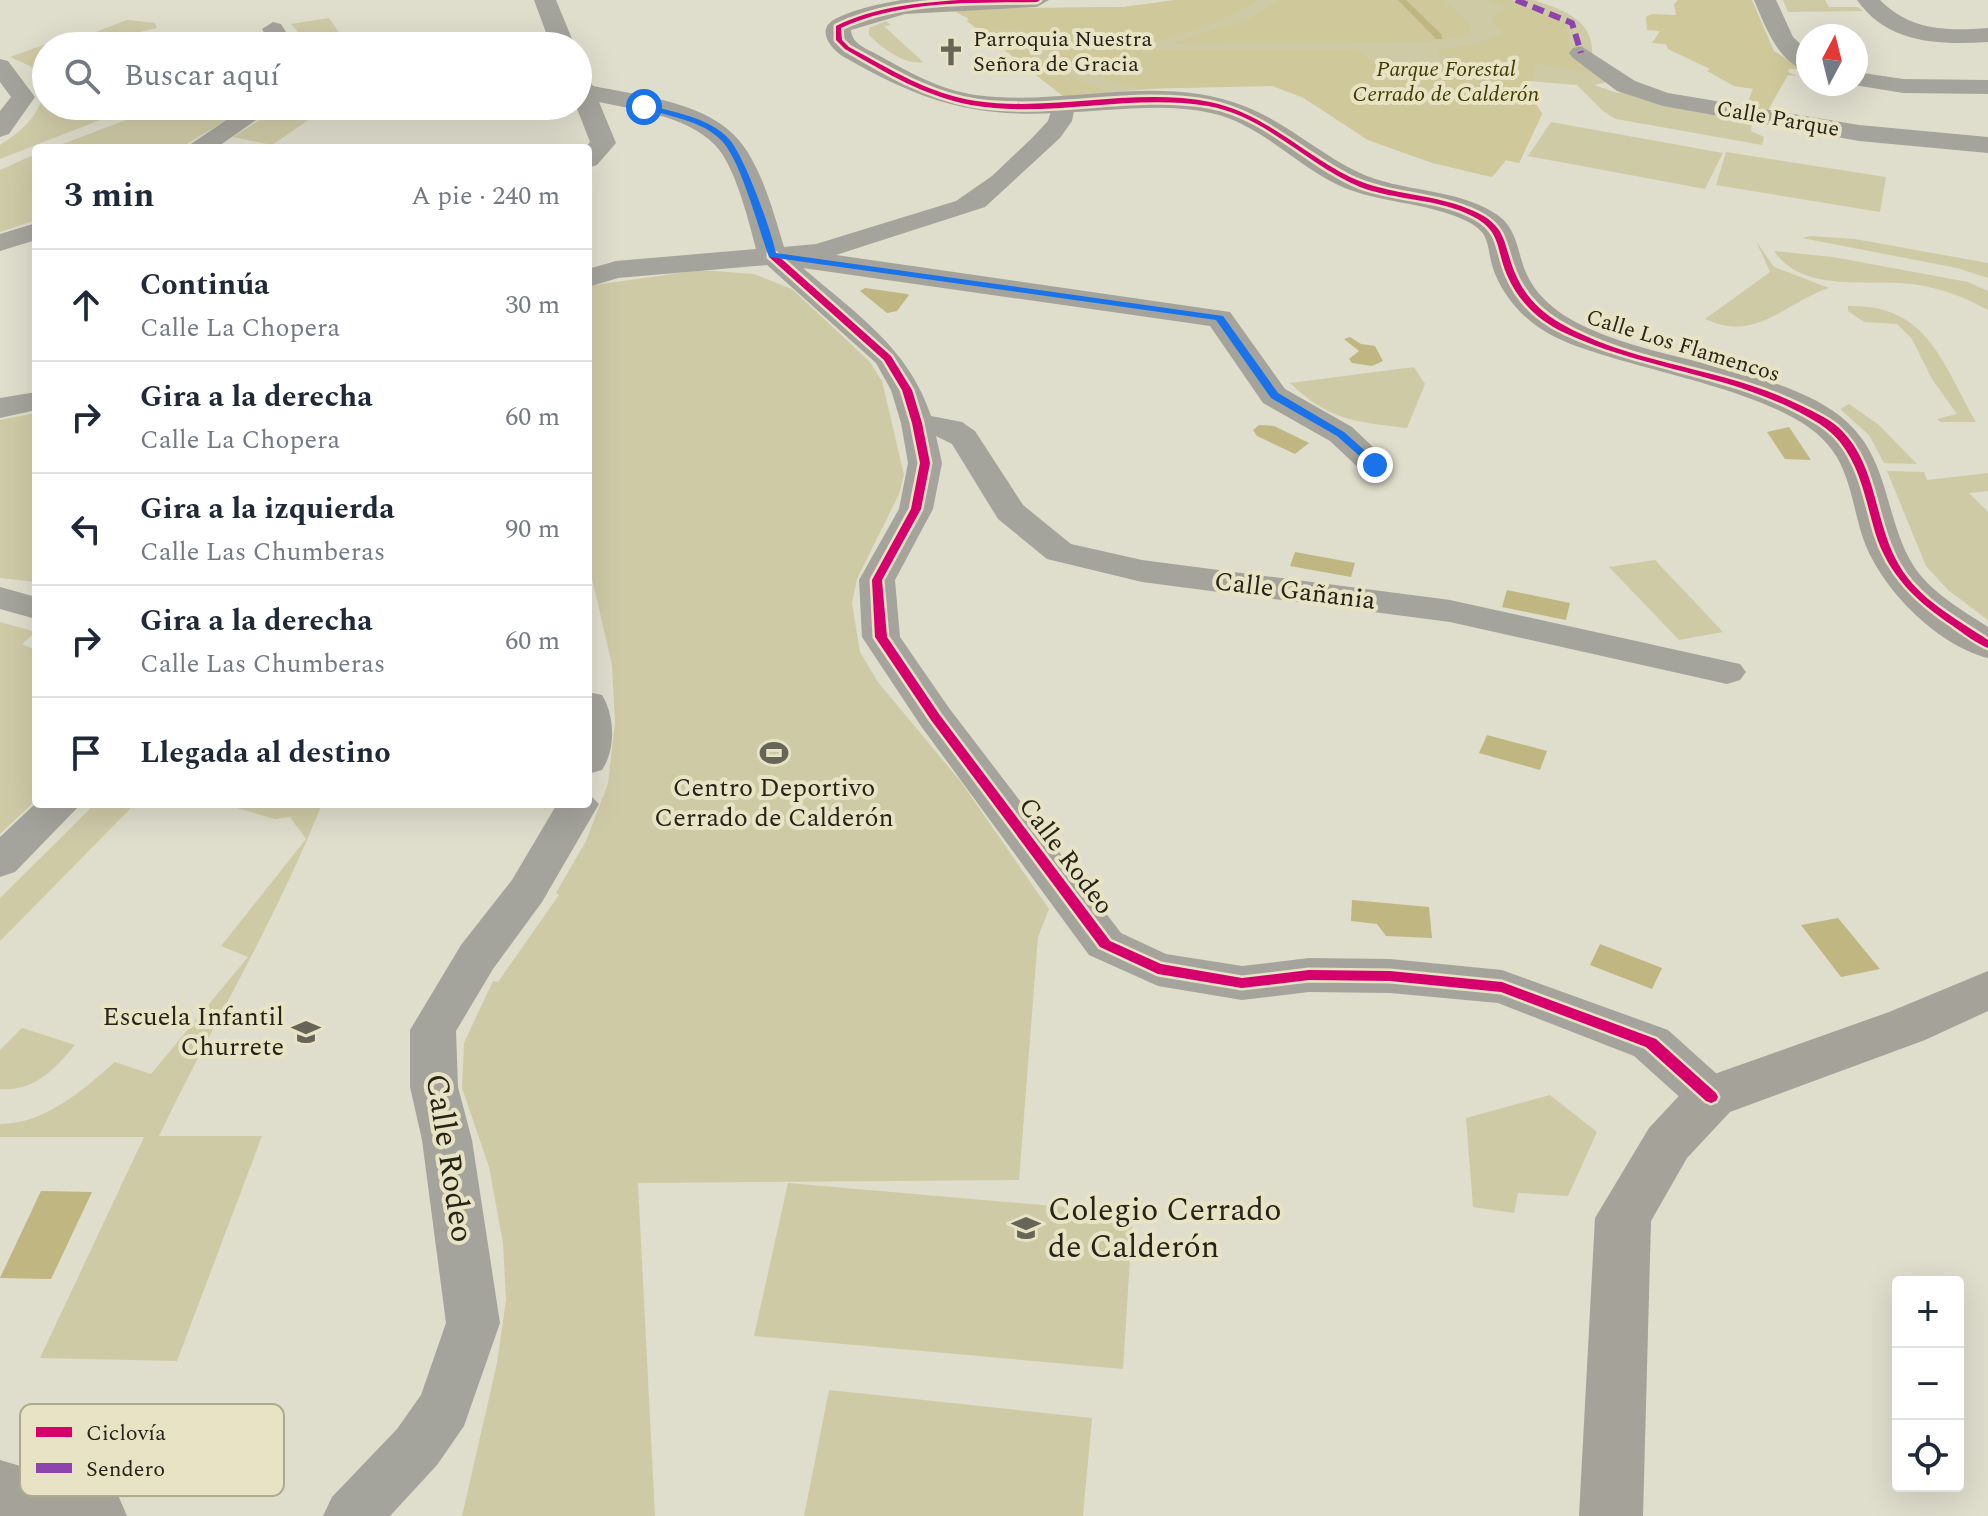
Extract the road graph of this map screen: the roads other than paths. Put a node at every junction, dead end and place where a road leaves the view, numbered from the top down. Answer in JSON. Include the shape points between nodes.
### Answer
{"nodes":[{"id":1,"x":545,"y":0,"type":"edge"},
{"id":2,"x":1037,"y":0,"type":"edge"},
{"id":3,"x":1765,"y":0,"type":"edge"},
{"id":4,"x":1868,"y":0,"type":"edge"},
{"id":5,"x":558,"y":32,"type":"edge"},
{"id":6,"x":1988,"y":35,"type":"edge"},
{"id":7,"x":1796,"y":52,"type":"edge"},
{"id":8,"x":1581,"y":53,"type":"dead end"},
{"id":9,"x":0,"y":66,"type":"edge"},
{"id":10,"x":1868,"y":81,"type":"edge"},
{"id":11,"x":1988,"y":87,"type":"edge"},
{"id":12,"x":592,"y":89,"type":"edge"},
{"id":13,"x":1063,"y":106,"type":"junction"},
{"id":14,"x":592,"y":114,"type":"edge"},
{"id":15,"x":242,"y":120,"type":"edge"},
{"id":16,"x":0,"y":129,"type":"edge"},
{"id":17,"x":204,"y":144,"type":"edge"},
{"id":18,"x":1988,"y":145,"type":"edge"},
{"id":19,"x":592,"y":155,"type":"edge"},
{"id":20,"x":32,"y":232,"type":"edge"},
{"id":21,"x":0,"y":243,"type":"edge"},
{"id":22,"x":772,"y":255,"type":"junction"},
{"id":23,"x":592,"y":277,"type":"edge"},
{"id":24,"x":32,"y":402,"type":"edge"},
{"id":25,"x":0,"y":408,"type":"edge"},
{"id":26,"x":917,"y":423,"type":"junction"},
{"id":27,"x":1375,"y":465,"type":"dead end"},
{"id":28,"x":1988,"y":645,"type":"edge"},
{"id":29,"x":1727,"y":672,"type":"dead end"},
{"id":30,"x":56,"y":808,"type":"edge"},
{"id":31,"x":576,"y":808,"type":"edge"},
{"id":32,"x":0,"y":862,"type":"edge"},
{"id":33,"x":1988,"y":990,"type":"edge"},
{"id":34,"x":1711,"y":1097,"type":"junction"},
{"id":35,"x":0,"y":1490,"type":"edge"},
{"id":36,"x":20,"y":1495,"type":"edge"},
{"id":37,"x":22,"y":1496,"type":"edge"},
{"id":38,"x":95,"y":1516,"type":"edge"},
{"id":39,"x":352,"y":1516,"type":"edge"},
{"id":40,"x":1611,"y":1516,"type":"edge"}],
"edges":[{"from":1,"to":5,"type":"street"},
{"from":2,"to":13,"type":"street","name":"Calle Los Flamencos","via":[[874,8],[852,14],[838,27],[839,40],[938,95],[981,104]]},
{"from":3,"to":7,"type":"street","via":[[1783,40]]},
{"from":4,"to":6,"type":"street","via":[[1896,26],[1914,34],[1950,39]]},
{"from":8,"to":18,"type":"street","name":"Calle Parque","via":[[1626,86],[1663,99],[1859,133]]},
{"from":9,"to":16,"type":"street","via":[[23,97]]},
{"from":10,"to":11,"type":"street"},
{"from":12,"to":22,"type":"street","via":[[700,123],[727,141],[765,223]]},
{"from":13,"to":22,"type":"street","via":[[1061,121],[977,202],[818,252]]},
{"from":13,"to":28,"type":"street","name":"Calle Los Flamencos","via":[[1155,98],[1213,105],[1267,125],[1346,178],[1488,222],[1502,238],[1509,271],[1528,305],[1562,329],[1597,345],[1708,372],[1783,398],[1836,430],[1863,469],[1887,555],[1919,596]]},
{"from":14,"to":19,"type":"street","via":[[603,143]]},
{"from":15,"to":17,"type":"street"},
{"from":20,"to":21,"type":"street"},
{"from":22,"to":23,"type":"street"},
{"from":22,"to":26,"type":"street","name":"Calle Rodeo","via":[[888,358],[907,390]]},
{"from":22,"to":27,"type":"street","via":[[1220,318],[1274,396],[1341,434]]},
{"from":24,"to":25,"type":"street"},
{"from":26,"to":29,"type":"street","name":"Calle Gañania","via":[[951,429],[964,438],[1010,512],[1059,552],[1142,571],[1450,611]]},
{"from":26,"to":34,"type":"street","name":"Calle Rodeo","via":[[925,463],[916,509],[877,580],[881,637],[1105,944],[1158,969],[1242,983],[1309,975],[1390,976],[1502,987],[1651,1043]]},
{"from":30,"to":32,"type":"street"},
{"from":31,"to":39,"type":"street","name":"Calle Rodeo","via":[[433,1030],[434,1087],[447,1140],[473,1323],[444,1408],[417,1447]]},
{"from":33,"to":34,"type":"street","via":[[1907,1026]]},
{"from":34,"to":40,"type":"street","via":[[1668,1143],[1623,1218]]},
{"from":35,"to":36,"type":"street"},
{"from":37,"to":38,"type":"street"}]}
